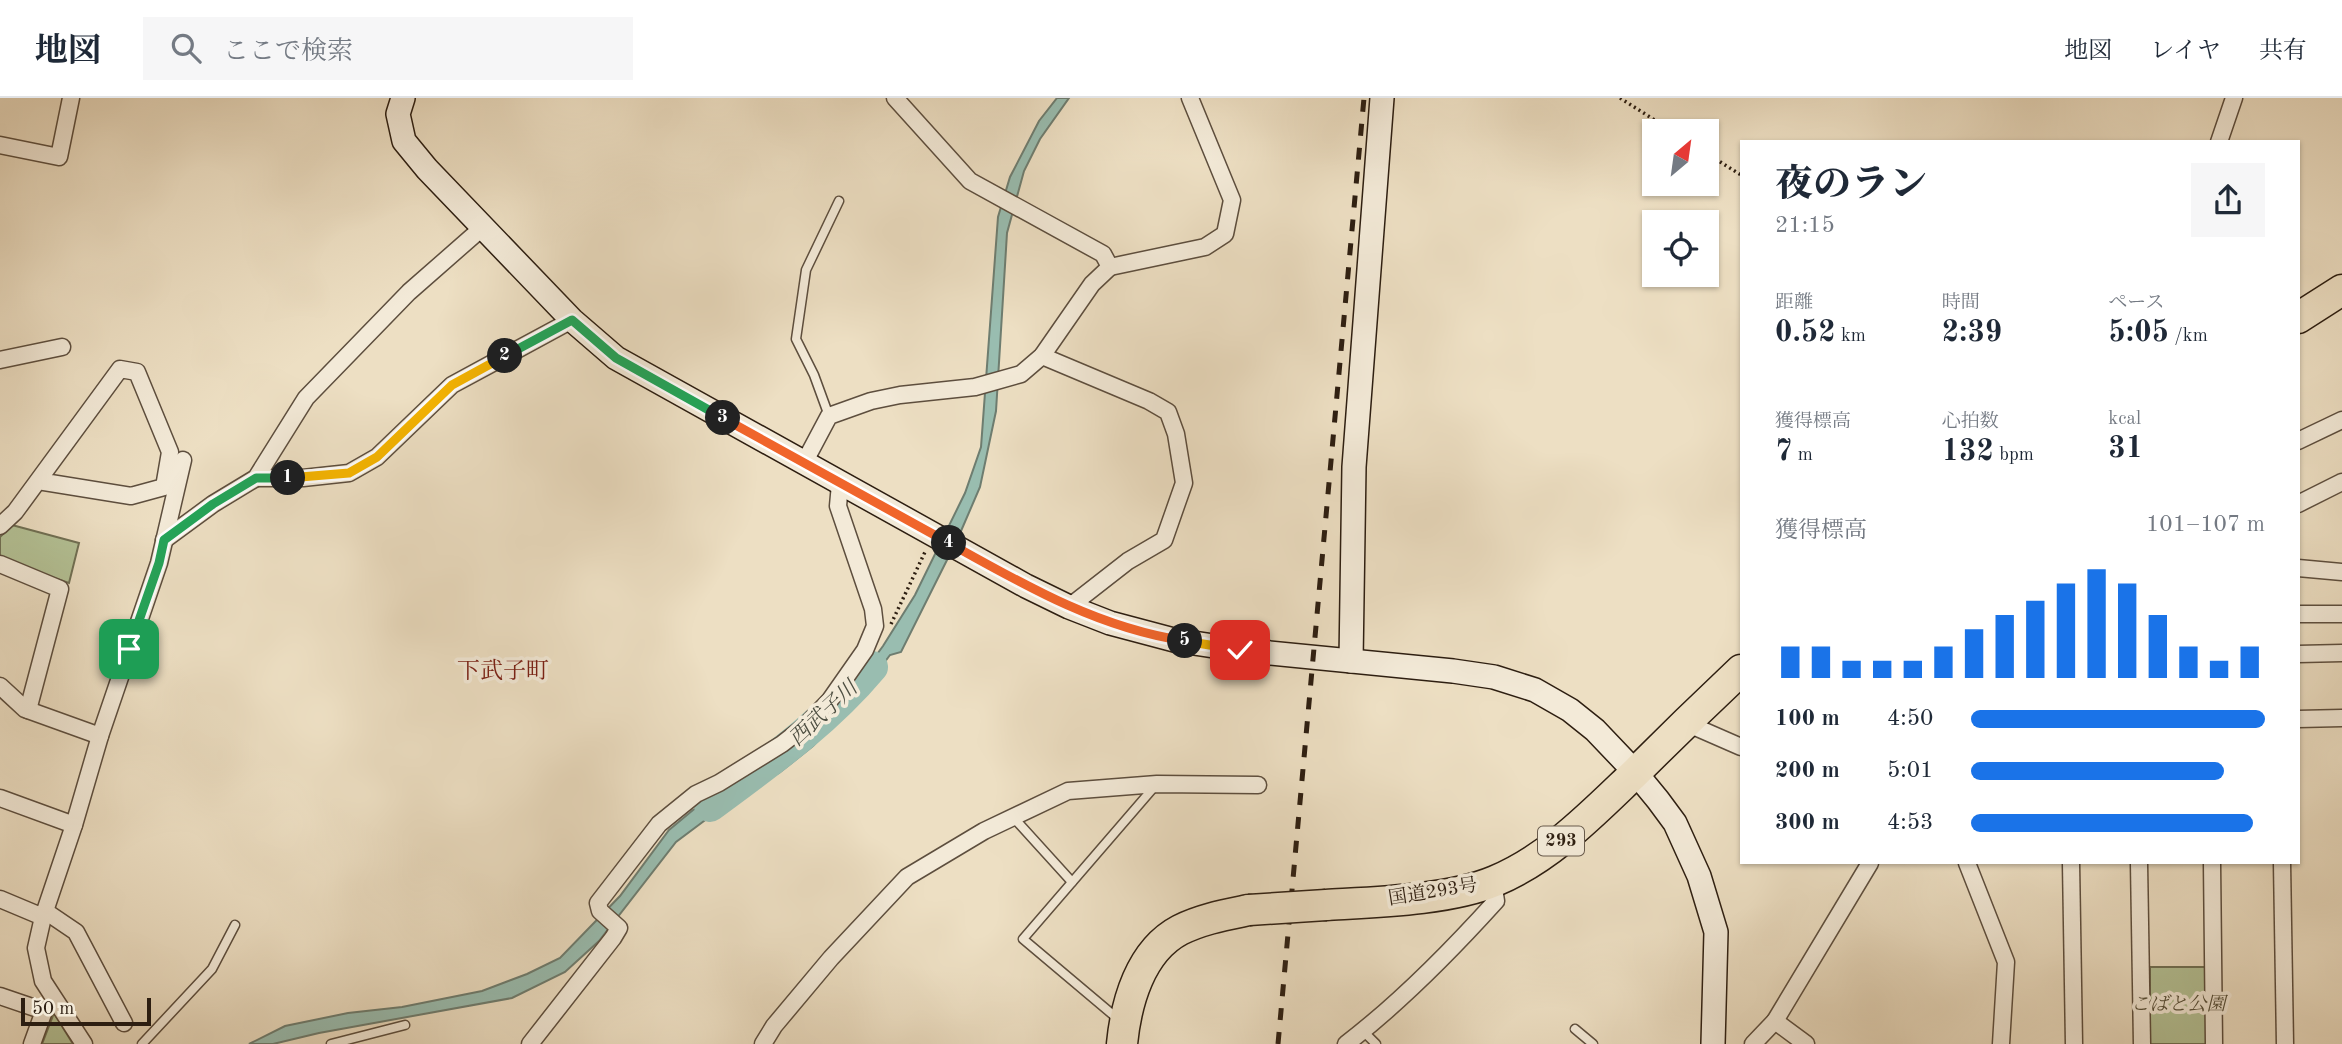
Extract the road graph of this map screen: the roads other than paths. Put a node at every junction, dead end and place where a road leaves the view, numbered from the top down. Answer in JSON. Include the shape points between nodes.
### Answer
{"nodes":[{"id":1,"x":71,"y":98,"type":"edge"},
{"id":2,"x":403,"y":98,"type":"edge"},
{"id":3,"x":895,"y":98,"type":"edge"},
{"id":4,"x":1190,"y":98,"type":"edge"},
{"id":5,"x":1381,"y":98,"type":"edge"},
{"id":6,"x":2234,"y":98,"type":"edge"},
{"id":7,"x":2220,"y":140,"type":"edge"},
{"id":8,"x":0,"y":145,"type":"edge"},
{"id":9,"x":839,"y":201,"type":"dead end"},
{"id":10,"x":482,"y":228,"type":"junction"},
{"id":11,"x":1111,"y":267,"type":"junction"},
{"id":12,"x":2342,"y":290,"type":"edge"},
{"id":13,"x":2300,"y":317,"type":"edge"},
{"id":14,"x":572,"y":320,"type":"junction"},
{"id":15,"x":62,"y":347,"type":"dead end"},
{"id":16,"x":1042,"y":356,"type":"junction"},
{"id":17,"x":0,"y":360,"type":"edge"},
{"id":18,"x":829,"y":416,"type":"junction"},
{"id":19,"x":2342,"y":420,"type":"edge"},
{"id":20,"x":2300,"y":440,"type":"edge"},
{"id":21,"x":183,"y":460,"type":"dead end"},
{"id":22,"x":804,"y":463,"type":"junction"},
{"id":23,"x":256,"y":478,"type":"junction"},
{"id":24,"x":38,"y":481,"type":"junction"},
{"id":25,"x":2342,"y":482,"type":"edge"},
{"id":26,"x":840,"y":484,"type":"junction"},
{"id":27,"x":2300,"y":503,"type":"edge"},
{"id":28,"x":0,"y":526,"type":"edge"},
{"id":29,"x":164,"y":540,"type":"junction"},
{"id":30,"x":0,"y":564,"type":"edge"},
{"id":31,"x":2300,"y":568,"type":"edge"},
{"id":32,"x":2342,"y":572,"type":"edge"},
{"id":33,"x":1069,"y":607,"type":"junction"},
{"id":34,"x":2300,"y":614,"type":"edge"},
{"id":35,"x":2342,"y":614,"type":"edge"},
{"id":36,"x":2342,"y":653,"type":"edge"},
{"id":37,"x":2300,"y":654,"type":"edge"},
{"id":38,"x":1351,"y":661,"type":"junction"},
{"id":39,"x":1740,"y":671,"type":"edge"},
{"id":40,"x":0,"y":686,"type":"edge"},
{"id":41,"x":28,"y":710,"type":"junction"},
{"id":42,"x":2342,"y":718,"type":"edge"},
{"id":43,"x":2300,"y":719,"type":"edge"},
{"id":44,"x":1686,"y":723,"type":"junction"},
{"id":45,"x":100,"y":736,"type":"junction"},
{"id":46,"x":1740,"y":747,"type":"edge"},
{"id":47,"x":1635,"y":772,"type":"junction"},
{"id":48,"x":1157,"y":784,"type":"junction"},
{"id":49,"x":1258,"y":785,"type":"dead end"},
{"id":50,"x":0,"y":798,"type":"edge"},
{"id":51,"x":1013,"y":817,"type":"junction"},
{"id":52,"x":74,"y":825,"type":"junction"},
{"id":53,"x":1869,"y":864,"type":"edge"},
{"id":54,"x":1967,"y":864,"type":"edge"},
{"id":55,"x":2071,"y":864,"type":"edge"},
{"id":56,"x":2139,"y":864,"type":"edge"},
{"id":57,"x":2212,"y":864,"type":"edge"},
{"id":58,"x":2282,"y":864,"type":"edge"},
{"id":59,"x":1072,"y":882,"type":"junction"},
{"id":60,"x":1493,"y":883,"type":"junction"},
{"id":61,"x":0,"y":899,"type":"edge"},
{"id":62,"x":44,"y":914,"type":"junction"},
{"id":63,"x":235,"y":925,"type":"dead end"},
{"id":64,"x":0,"y":996,"type":"edge"},
{"id":65,"x":1775,"y":1021,"type":"junction"},
{"id":66,"x":124,"y":1023,"type":"dead end"},
{"id":67,"x":405,"y":1025,"type":"dead end"},
{"id":68,"x":1575,"y":1030,"type":"dead end"},
{"id":69,"x":1363,"y":1031,"type":"junction"},
{"id":70,"x":1124,"y":1034,"type":"edge"},
{"id":71,"x":32,"y":1044,"type":"edge"},
{"id":72,"x":84,"y":1044,"type":"edge"},
{"id":73,"x":142,"y":1044,"type":"edge"},
{"id":74,"x":331,"y":1044,"type":"edge"},
{"id":75,"x":530,"y":1044,"type":"edge"},
{"id":76,"x":763,"y":1044,"type":"edge"},
{"id":77,"x":1346,"y":1044,"type":"edge"},
{"id":78,"x":1376,"y":1044,"type":"edge"},
{"id":79,"x":1593,"y":1044,"type":"edge"},
{"id":80,"x":1713,"y":1044,"type":"edge"},
{"id":81,"x":1753,"y":1044,"type":"edge"},
{"id":82,"x":1806,"y":1044,"type":"edge"},
{"id":83,"x":2001,"y":1044,"type":"edge"},
{"id":84,"x":2074,"y":1044,"type":"edge"},
{"id":85,"x":2142,"y":1044,"type":"edge"},
{"id":86,"x":2214,"y":1044,"type":"edge"},
{"id":87,"x":2285,"y":1044,"type":"edge"}],
"edges":[{"from":1,"to":8,"type":"street","via":[[59,157]]},
{"from":2,"to":10,"type":"street","via":[[398,114],[404,141]]},
{"from":3,"to":11,"type":"street","via":[[970,181],[1102,254]]},
{"from":4,"to":11,"type":"street","via":[[1232,200],[1225,234],[1205,247]]},
{"from":5,"to":38,"type":"street","via":[[1354,467]]},
{"from":6,"to":7,"type":"street"},
{"from":9,"to":18,"type":"lane","via":[[806,270],[796,339]]},
{"from":10,"to":14,"type":"street"},
{"from":10,"to":23,"type":"street","via":[[410,292],[306,398]]},
{"from":11,"to":16,"type":"street","via":[[1092,284]]},
{"from":12,"to":13,"type":"highway"},
{"from":14,"to":22,"type":"street","via":[[616,358]]},
{"from":14,"to":23,"type":"street","via":[[452,385],[377,457],[349,473]]},
{"from":15,"to":17,"type":"street"},
{"from":16,"to":18,"type":"street","via":[[1021,374],[975,387],[900,395]]},
{"from":16,"to":33,"type":"street","via":[[1168,412],[1184,483],[1164,540],[1128,561]]},
{"from":18,"to":22,"type":"street"},
{"from":19,"to":20,"type":"street"},
{"from":21,"to":29,"type":"street"},
{"from":22,"to":26,"type":"street"},
{"from":23,"to":29,"type":"street"},
{"from":24,"to":24,"type":"street","via":[[120,369],[137,372],[170,452],[164,487],[131,496]]},
{"from":24,"to":28,"type":"street"},
{"from":25,"to":27,"type":"street"},
{"from":26,"to":33,"type":"street"},
{"from":26,"to":75,"type":"street","via":[[838,506],[873,609],[874,626],[865,650],[830,700],[805,726],[753,763],[696,794],[659,824],[598,903],[600,911],[619,928]]},
{"from":29,"to":45,"type":"street"},
{"from":30,"to":41,"type":"street","via":[[60,589]]},
{"from":31,"to":32,"type":"street"},
{"from":33,"to":38,"type":"street","via":[[1110,624],[1174,640]]},
{"from":34,"to":35,"type":"street"},
{"from":36,"to":37,"type":"street"},
{"from":38,"to":47,"type":"street","via":[[1494,677],[1535,690],[1595,730]]},
{"from":39,"to":44,"type":"highway","name":"国道293号","number":"293"},
{"from":40,"to":41,"type":"street"},
{"from":41,"to":45,"type":"street"},
{"from":42,"to":43,"type":"street"},
{"from":44,"to":46,"type":"street"},
{"from":44,"to":47,"type":"highway","name":"国道293号","number":"293"},
{"from":45,"to":52,"type":"street"},
{"from":47,"to":60,"type":"highway","name":"国道293号","number":"293","via":[[1566,837]]},
{"from":47,"to":80,"type":"street","via":[[1675,823],[1699,876],[1716,932]]},
{"from":48,"to":49,"type":"street"},
{"from":48,"to":51,"type":"street","via":[[1069,791]]},
{"from":48,"to":59,"type":"lane"},
{"from":50,"to":52,"type":"street"},
{"from":51,"to":59,"type":"lane"},
{"from":51,"to":76,"type":"street","via":[[907,877],[831,958]]},
{"from":52,"to":62,"type":"street"},
{"from":53,"to":65,"type":"street"},
{"from":54,"to":83,"type":"street","via":[[2006,962]]},
{"from":55,"to":84,"type":"street"},
{"from":56,"to":85,"type":"street"},
{"from":57,"to":86,"type":"street"},
{"from":58,"to":87,"type":"street"},
{"from":59,"to":70,"type":"lane","via":[[1023,939]]},
{"from":60,"to":69,"type":"street","via":[[1496,901],[1449,953]]},
{"from":60,"to":70,"type":"highway","name":"国道293号","number":"293","bridge":true,"via":[[1426,896],[1249,910],[1209,918],[1178,931],[1157,948],[1130,999]]},
{"from":61,"to":62,"type":"street"},
{"from":62,"to":66,"type":"street","via":[[76,932]]},
{"from":62,"to":72,"type":"street","via":[[36,948],[43,981]]},
{"from":63,"to":73,"type":"lane","via":[[212,969]]},
{"from":64,"to":71,"type":"street","via":[[44,1011]]},
{"from":65,"to":81,"type":"street"},
{"from":65,"to":82,"type":"street"},
{"from":67,"to":74,"type":"lane"},
{"from":68,"to":79,"type":"lane"},
{"from":69,"to":77,"type":"street"},
{"from":69,"to":78,"type":"lane"}]}
